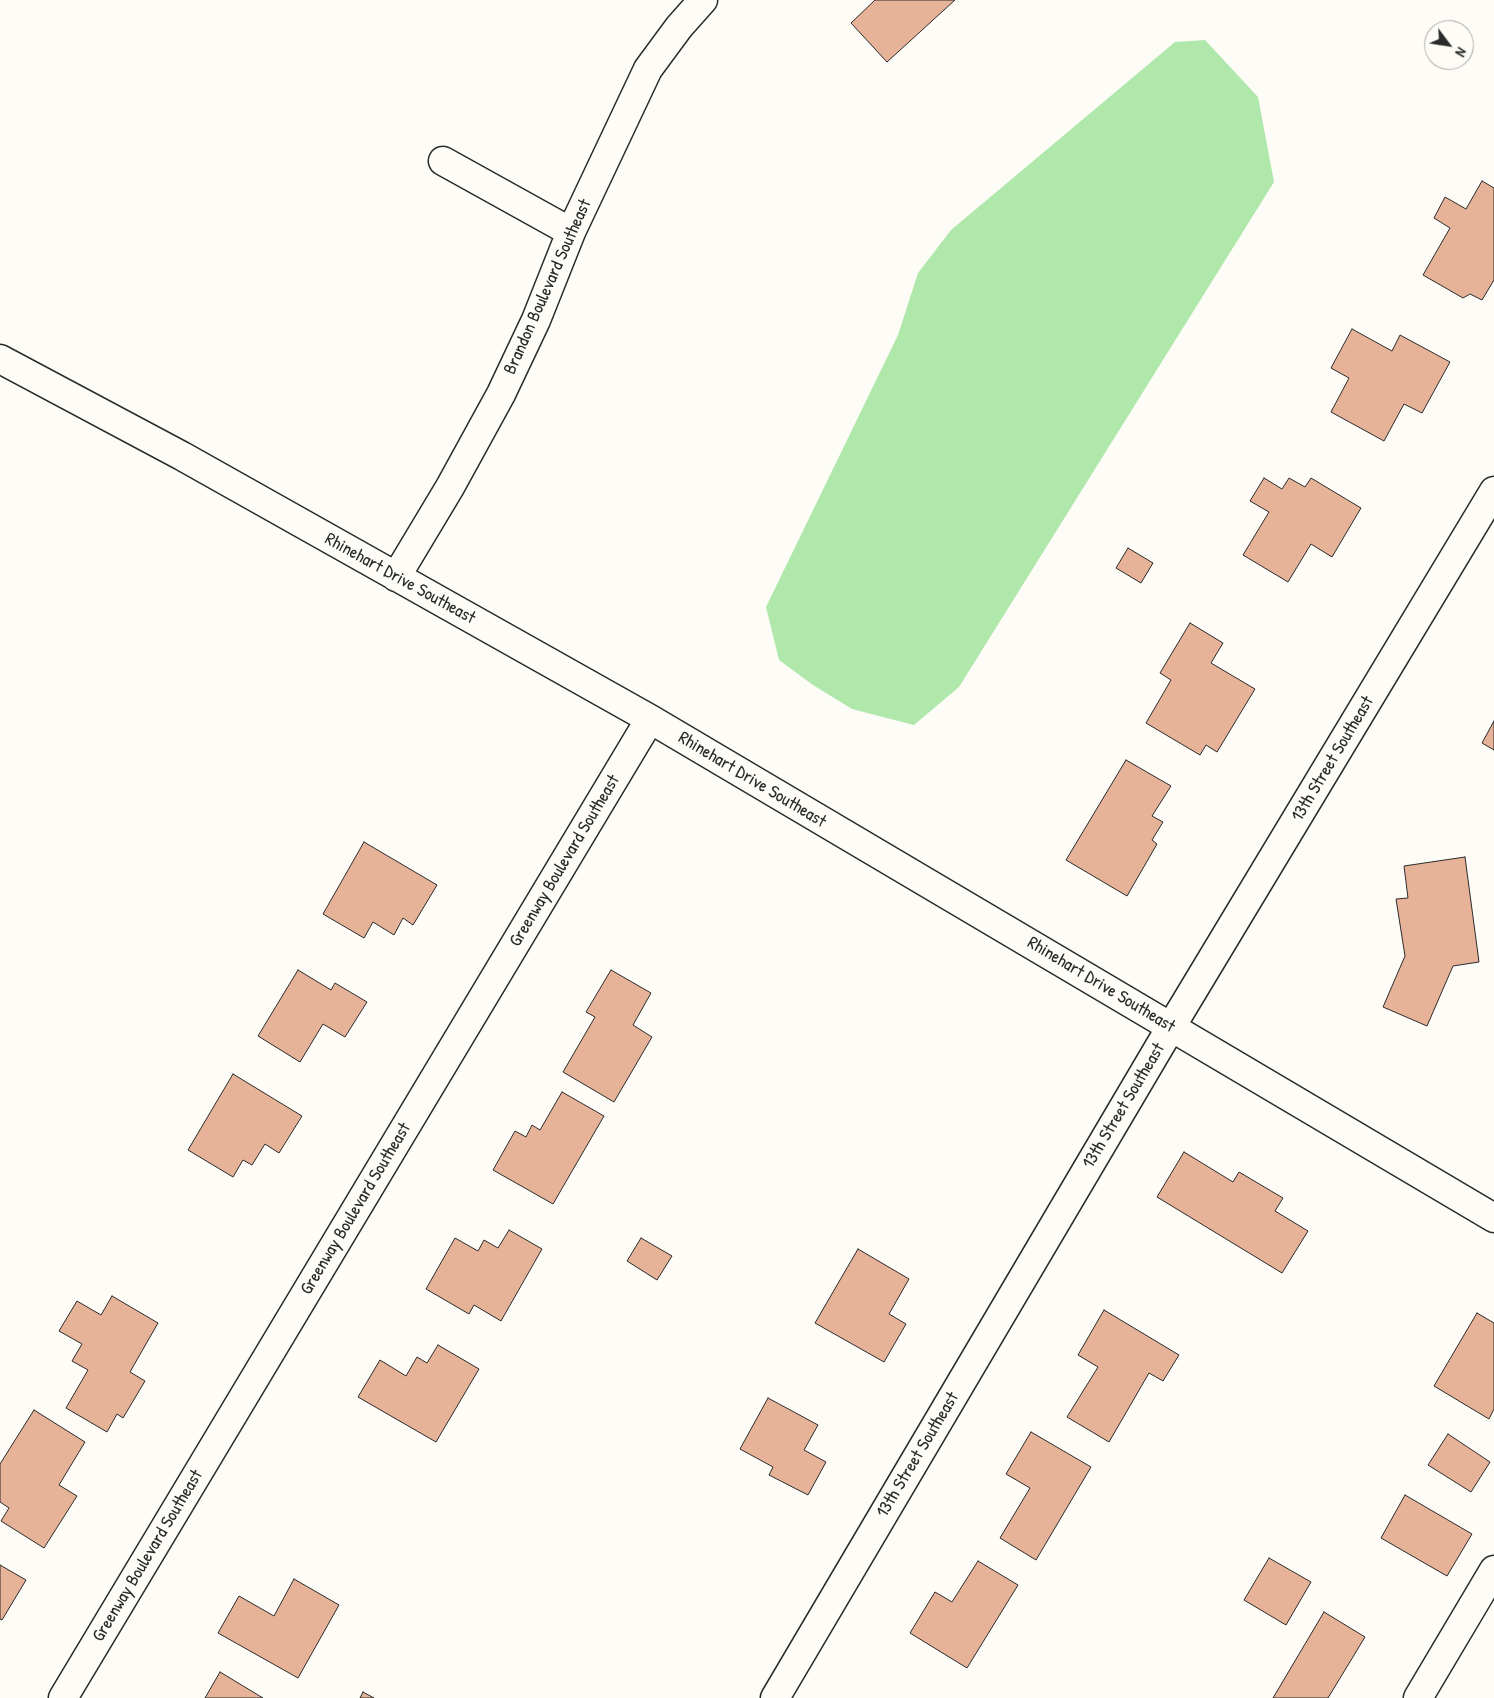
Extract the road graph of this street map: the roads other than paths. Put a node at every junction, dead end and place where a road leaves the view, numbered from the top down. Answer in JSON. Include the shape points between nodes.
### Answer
{"nodes":[{"id":1,"x":703,"y":0,"type":"edge"},
{"id":2,"x":442,"y":161,"type":"dead end"},
{"id":3,"x":572,"y":232,"type":"junction"},
{"id":4,"x":0,"y":359,"type":"edge"},
{"id":5,"x":1494,"y":492,"type":"edge"},
{"id":6,"x":396,"y":577,"type":"junction"},
{"id":7,"x":650,"y":719,"type":"junction"},
{"id":8,"x":1171,"y":1027,"type":"junction"},
{"id":9,"x":1494,"y":1218,"type":"edge"},
{"id":10,"x":1494,"y":1570,"type":"edge"},
{"id":11,"x":63,"y":1698,"type":"edge"},
{"id":12,"x":775,"y":1698,"type":"edge"},
{"id":13,"x":1418,"y":1698,"type":"edge"}],
"edges":[{"from":1,"to":3,"type":"street","name":"Brandon Boulevard Southeast","via":[[678,27],[648,69]]},
{"from":2,"to":3,"type":"street"},
{"from":3,"to":6,"type":"street","name":"Brandon Boulevard Southeast","via":[[501,394]]},
{"from":4,"to":6,"type":"street","name":"Rhinehart Drive Southeast","via":[[182,456]]},
{"from":5,"to":8,"type":"street","name":"13th Street Southeast"},
{"from":6,"to":7,"type":"street","name":"Rhinehart Drive Southeast"},
{"from":7,"to":8,"type":"street","name":"Rhinehart Drive Southeast"},
{"from":7,"to":11,"type":"street","name":"Greenway Boulevard Southeast"},
{"from":8,"to":9,"type":"street","name":"Rhinehart Drive Southeast"},
{"from":8,"to":12,"type":"street","name":"13th Street Southeast"},
{"from":10,"to":13,"type":"street"}]}
